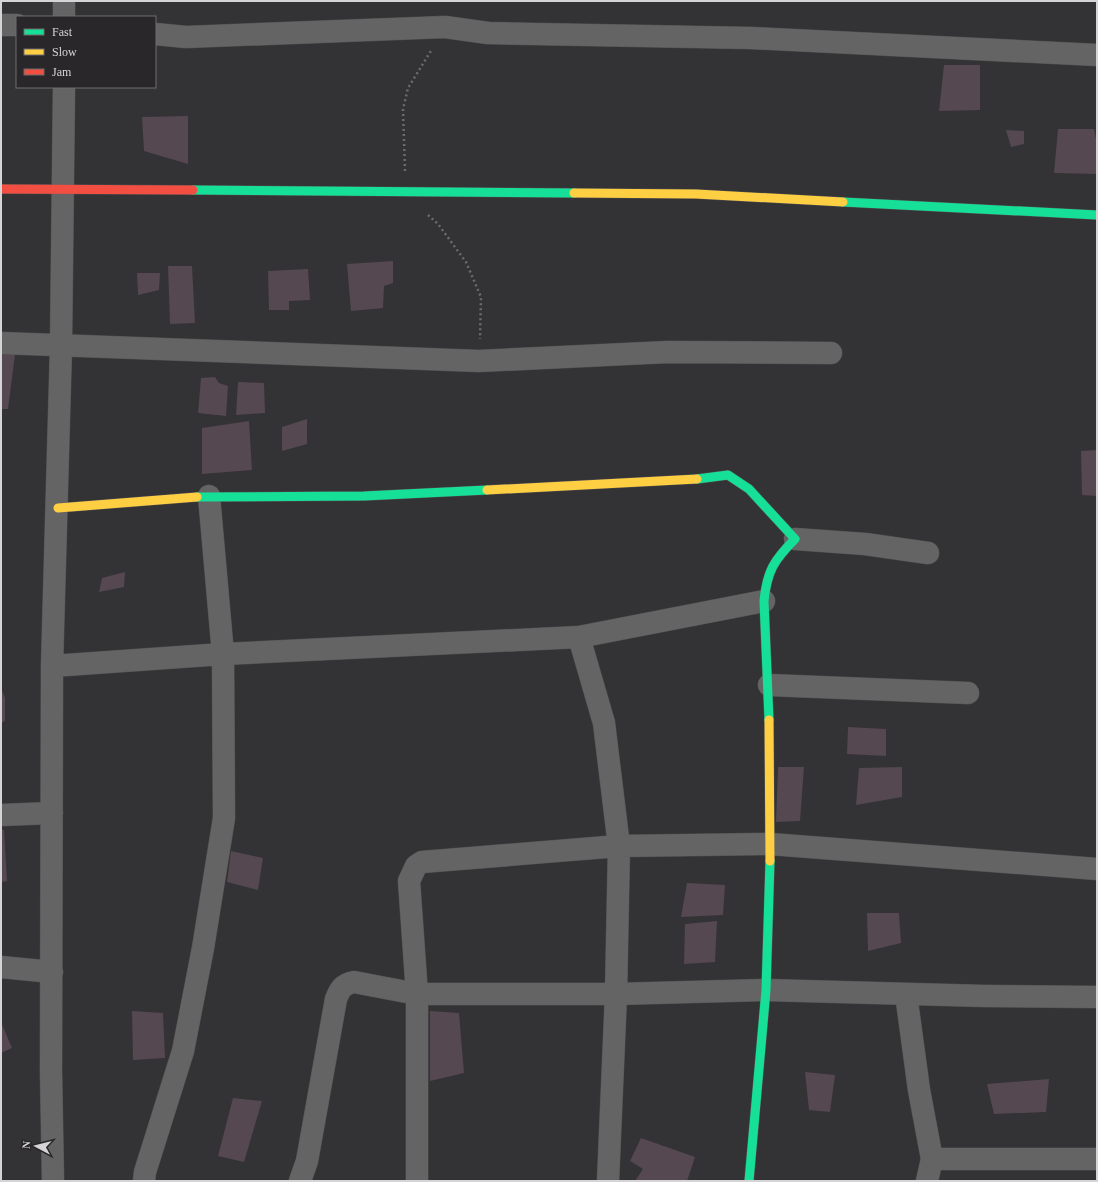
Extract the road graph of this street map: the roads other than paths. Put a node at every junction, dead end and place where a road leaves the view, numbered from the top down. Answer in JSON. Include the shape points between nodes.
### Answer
{"nodes":[{"id":1,"x":64,"y":1,"type":"edge"},
{"id":2,"x":64,"y":16,"type":"edge"},
{"id":3,"x":1,"y":25,"type":"edge"},
{"id":4,"x":16,"y":25,"type":"edge"},
{"id":5,"x":156,"y":34,"type":"edge"},
{"id":6,"x":1097,"y":55,"type":"edge"},
{"id":7,"x":64,"y":88,"type":"edge"},
{"id":8,"x":1,"y":189,"type":"edge"},
{"id":9,"x":62,"y":190,"type":"junction"},
{"id":10,"x":1097,"y":215,"type":"edge"},
{"id":11,"x":1,"y":343,"type":"edge"},
{"id":12,"x":61,"y":346,"type":"junction"},
{"id":13,"x":831,"y":353,"type":"dead end"},
{"id":14,"x":209,"y":496,"type":"junction"},
{"id":15,"x":58,"y":508,"type":"junction"},
{"id":16,"x":795,"y":539,"type":"junction"},
{"id":17,"x":928,"y":553,"type":"dead end"},
{"id":18,"x":764,"y":601,"type":"junction"},
{"id":19,"x":579,"y":637,"type":"junction"},
{"id":20,"x":223,"y":654,"type":"junction"},
{"id":21,"x":52,"y":666,"type":"junction"},
{"id":22,"x":769,"y":685,"type":"junction"},
{"id":23,"x":968,"y":692,"type":"dead end"},
{"id":24,"x":52,"y":813,"type":"junction"},
{"id":25,"x":1,"y":815,"type":"edge"},
{"id":26,"x":770,"y":844,"type":"junction"},
{"id":27,"x":619,"y":846,"type":"junction"},
{"id":28,"x":1097,"y":869,"type":"edge"},
{"id":29,"x":1,"y":967,"type":"edge"},
{"id":30,"x":52,"y":972,"type":"junction"},
{"id":31,"x":766,"y":990,"type":"junction"},
{"id":32,"x":417,"y":994,"type":"junction"},
{"id":33,"x":616,"y":994,"type":"junction"},
{"id":34,"x":906,"y":994,"type":"junction"},
{"id":35,"x":1097,"y":997,"type":"edge"},
{"id":36,"x":932,"y":1159,"type":"junction"},
{"id":37,"x":1097,"y":1159,"type":"edge"},
{"id":38,"x":53,"y":1181,"type":"edge"},
{"id":39,"x":144,"y":1181,"type":"edge"},
{"id":40,"x":300,"y":1181,"type":"edge"},
{"id":41,"x":417,"y":1181,"type":"edge"},
{"id":42,"x":608,"y":1181,"type":"edge"},
{"id":43,"x":749,"y":1181,"type":"edge"},
{"id":44,"x":928,"y":1181,"type":"edge"}],
"edges":[{"from":1,"to":2,"type":"street"},
{"from":3,"to":4,"type":"street"},
{"from":5,"to":6,"type":"street","via":[[186,37],[445,27],[488,33],[751,38]]},
{"from":7,"to":9,"type":"street"},
{"from":8,"to":9,"type":"street"},
{"from":9,"to":10,"type":"street","via":[[696,194]]},
{"from":9,"to":12,"type":"street"},
{"from":11,"to":12,"type":"street"},
{"from":12,"to":13,"type":"street","via":[[479,361],[668,352]]},
{"from":12,"to":15,"type":"street"},
{"from":14,"to":15,"type":"street"},
{"from":14,"to":16,"type":"street","via":[[364,496],[684,481],[728,476],[749,489]]},
{"from":14,"to":20,"type":"street"},
{"from":15,"to":21,"type":"street"},
{"from":16,"to":17,"type":"street","via":[[865,544]]},
{"from":16,"to":18,"type":"street","via":[[777,557],[766,582]]},
{"from":18,"to":19,"type":"street"},
{"from":18,"to":22,"type":"street"},
{"from":19,"to":20,"type":"street"},
{"from":19,"to":27,"type":"street","via":[[604,723]]},
{"from":20,"to":21,"type":"street"},
{"from":20,"to":39,"type":"street","via":[[225,788],[221,843],[183,1051]]},
{"from":21,"to":24,"type":"street"},
{"from":22,"to":23,"type":"street"},
{"from":22,"to":26,"type":"street"},
{"from":24,"to":25,"type":"street"},
{"from":24,"to":30,"type":"street"},
{"from":26,"to":27,"type":"street"},
{"from":26,"to":28,"type":"street"},
{"from":26,"to":31,"type":"street"},
{"from":27,"to":32,"type":"street","via":[[431,861],[416,866],[409,881]]},
{"from":27,"to":33,"type":"street"},
{"from":29,"to":30,"type":"street"},
{"from":30,"to":38,"type":"street"},
{"from":31,"to":33,"type":"street"},
{"from":31,"to":34,"type":"street"},
{"from":31,"to":43,"type":"street"},
{"from":32,"to":33,"type":"street"},
{"from":32,"to":40,"type":"street","via":[[354,982],[346,983],[340,990],[336,999],[307,1161]]},
{"from":32,"to":41,"type":"street"},
{"from":33,"to":42,"type":"street"},
{"from":34,"to":35,"type":"street"},
{"from":34,"to":36,"type":"street","via":[[919,1090]]},
{"from":36,"to":37,"type":"street"},
{"from":36,"to":44,"type":"street"}]}
